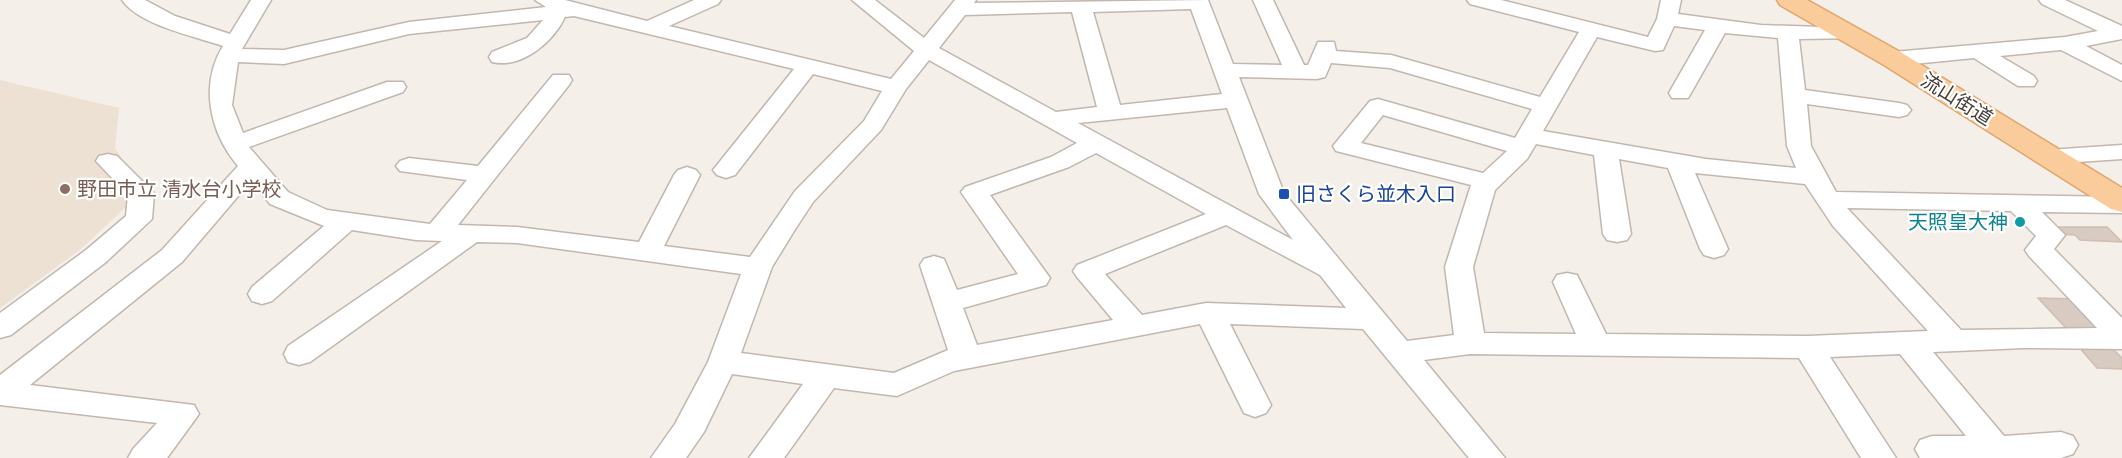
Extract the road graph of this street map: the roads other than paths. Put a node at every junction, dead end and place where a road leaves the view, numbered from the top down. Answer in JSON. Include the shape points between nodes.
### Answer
{"nodes":[{"id":1,"x":132,"y":0,"type":"edge"},
{"id":2,"x":261,"y":0,"type":"edge"},
{"id":3,"x":711,"y":0,"type":"edge"},
{"id":4,"x":862,"y":0,"type":"edge"},
{"id":5,"x":1263,"y":0,"type":"edge"},
{"id":6,"x":1477,"y":0,"type":"edge"},
{"id":7,"x":1789,"y":0,"type":"edge"},
{"id":8,"x":2049,"y":0,"type":"edge"},
{"id":9,"x":1198,"y":2,"type":"edge"},
{"id":10,"x":963,"y":4,"type":"edge"},
{"id":11,"x":1081,"y":6,"type":"junction"},
{"id":12,"x":559,"y":7,"type":"edge"},
{"id":13,"x":1669,"y":9,"type":"edge"},
{"id":14,"x":1718,"y":26,"type":"junction"},
{"id":15,"x":648,"y":28,"type":"junction"},
{"id":16,"x":1591,"y":29,"type":"junction"},
{"id":17,"x":1788,"y":33,"type":"junction"},
{"id":18,"x":2121,"y":33,"type":"edge"},
{"id":19,"x":1850,"y":34,"type":"junction"},
{"id":20,"x":2065,"y":43,"type":"junction"},
{"id":21,"x":232,"y":49,"type":"junction"},
{"id":22,"x":926,"y":50,"type":"junction"},
{"id":23,"x":1979,"y":52,"type":"junction"},
{"id":24,"x":500,"y":57,"type":"dead end"},
{"id":25,"x":1893,"y":59,"type":"junction"},
{"id":26,"x":808,"y":66,"type":"junction"},
{"id":27,"x":1223,"y":70,"type":"junction"},
{"id":28,"x":1296,"y":72,"type":"junction"},
{"id":29,"x":2122,"y":74,"type":"edge"},
{"id":30,"x":561,"y":80,"type":"dead end"},
{"id":31,"x":2026,"y":81,"type":"dead end"},
{"id":32,"x":395,"y":87,"type":"dead end"},
{"id":33,"x":896,"y":87,"type":"junction"},
{"id":34,"x":1680,"y":93,"type":"dead end"},
{"id":35,"x":1795,"y":95,"type":"junction"},
{"id":36,"x":1234,"y":100,"type":"junction"},
{"id":37,"x":1546,"y":106,"type":"junction"},
{"id":38,"x":1899,"y":110,"type":"dead end"},
{"id":39,"x":1111,"y":114,"type":"junction"},
{"id":40,"x":1053,"y":119,"type":"junction"},
{"id":41,"x":1526,"y":142,"type":"junction"},
{"id":42,"x":1096,"y":143,"type":"junction"},
{"id":43,"x":1605,"y":148,"type":"junction"},
{"id":44,"x":2122,"y":152,"type":"edge"},
{"id":45,"x":243,"y":155,"type":"junction"},
{"id":46,"x":2048,"y":157,"type":"junction"},
{"id":47,"x":108,"y":160,"type":"dead end"},
{"id":48,"x":1678,"y":161,"type":"junction"},
{"id":49,"x":409,"y":166,"type":"dead end"},
{"id":50,"x":726,"y":170,"type":"dead end"},
{"id":51,"x":484,"y":174,"type":"junction"},
{"id":52,"x":687,"y":175,"type":"dead end"},
{"id":53,"x":1812,"y":177,"type":"junction"},
{"id":54,"x":1489,"y":182,"type":"junction"},
{"id":55,"x":1828,"y":200,"type":"junction"},
{"id":56,"x":2018,"y":203,"type":"junction"},
{"id":57,"x":2122,"y":204,"type":"edge"},
{"id":58,"x":1228,"y":215,"type":"junction"},
{"id":59,"x":346,"y":221,"type":"junction"},
{"id":60,"x":436,"y":233,"type":"junction"},
{"id":61,"x":472,"y":233,"type":"junction"},
{"id":62,"x":1617,"y":234,"type":"dead end"},
{"id":63,"x":1714,"y":249,"type":"dead end"},
{"id":64,"x":648,"y":251,"type":"junction"},
{"id":65,"x":934,"y":265,"type":"dead end"},
{"id":66,"x":758,"y":267,"type":"junction"},
{"id":67,"x":1333,"y":273,"type":"junction"},
{"id":68,"x":1567,"y":282,"type":"dead end"},
{"id":69,"x":262,"y":294,"type":"dead end"},
{"id":70,"x":945,"y":303,"type":"junction"},
{"id":71,"x":1210,"y":313,"type":"junction"},
{"id":72,"x":1374,"y":319,"type":"junction"},
{"id":73,"x":1134,"y":325,"type":"junction"},
{"id":74,"x":0,"y":328,"type":"edge"},
{"id":75,"x":2122,"y":337,"type":"edge"},
{"id":76,"x":1954,"y":341,"type":"junction"},
{"id":77,"x":1470,"y":343,"type":"junction"},
{"id":78,"x":1908,"y":343,"type":"junction"},
{"id":79,"x":1596,"y":345,"type":"junction"},
{"id":80,"x":1808,"y":347,"type":"junction"},
{"id":81,"x":1401,"y":353,"type":"junction"},
{"id":82,"x":298,"y":354,"type":"dead end"},
{"id":83,"x":966,"y":358,"type":"junction"},
{"id":84,"x":723,"y":362,"type":"junction"},
{"id":85,"x":826,"y":376,"type":"junction"},
{"id":86,"x":0,"y":392,"type":"edge"},
{"id":87,"x":1255,"y":405,"type":"dead end"},
{"id":88,"x":2061,"y":446,"type":"dead end"},
{"id":89,"x":1996,"y":449,"type":"junction"},
{"id":90,"x":145,"y":458,"type":"edge"},
{"id":91,"x":668,"y":458,"type":"edge"},
{"id":92,"x":766,"y":458,"type":"edge"},
{"id":93,"x":1488,"y":458,"type":"edge"},
{"id":94,"x":1879,"y":458,"type":"edge"},
{"id":95,"x":1939,"y":458,"type":"edge"}],
"edges":[{"from":1,"to":21,"type":"street","via":[[143,9]]},
{"from":2,"to":21,"type":"street"},
{"from":3,"to":15,"type":"street"},
{"from":4,"to":22,"type":"street"},
{"from":5,"to":28,"type":"street"},
{"from":6,"to":16,"type":"street"},
{"from":7,"to":19,"type":"main road","name":"流山街道"},
{"from":8,"to":18,"type":"street"},
{"from":9,"to":11,"type":"street"},
{"from":9,"to":27,"type":"street"},
{"from":10,"to":11,"type":"street"},
{"from":10,"to":22,"type":"street"},
{"from":11,"to":39,"type":"street"},
{"from":12,"to":15,"type":"street"},
{"from":12,"to":21,"type":"street","via":[[409,28],[284,57]]},
{"from":12,"to":24,"type":"street","via":[[549,31],[529,49]]},
{"from":13,"to":14,"type":"street"},
{"from":13,"to":16,"type":"street","via":[[1655,45]]},
{"from":14,"to":17,"type":"street"},
{"from":14,"to":34,"type":"street"},
{"from":15,"to":26,"type":"street"},
{"from":16,"to":37,"type":"street"},
{"from":17,"to":19,"type":"street"},
{"from":17,"to":35,"type":"street"},
{"from":18,"to":20,"type":"street"},
{"from":19,"to":25,"type":"main road","name":"流山街道"},
{"from":20,"to":23,"type":"street"},
{"from":20,"to":29,"type":"street"},
{"from":21,"to":45,"type":"street","via":[[220,89],[220,105]]},
{"from":22,"to":33,"type":"street"},
{"from":22,"to":40,"type":"street"},
{"from":23,"to":25,"type":"street"},
{"from":23,"to":31,"type":"street"},
{"from":25,"to":46,"type":"main road","name":"流山街道"},
{"from":26,"to":33,"type":"street"},
{"from":26,"to":50,"type":"street"},
{"from":27,"to":28,"type":"street"},
{"from":27,"to":36,"type":"street"},
{"from":28,"to":37,"type":"street","via":[[1317,72],[1325,51],[1391,62]]},
{"from":30,"to":51,"type":"street"},
{"from":32,"to":45,"type":"street"},
{"from":33,"to":66,"type":"street","via":[[873,124],[804,197]]},
{"from":35,"to":38,"type":"street"},
{"from":35,"to":53,"type":"street","via":[[1799,146]]},
{"from":36,"to":39,"type":"street"},
{"from":36,"to":67,"type":"street","via":[[1272,194]]},
{"from":37,"to":41,"type":"street"},
{"from":39,"to":40,"type":"street"},
{"from":40,"to":42,"type":"street"},
{"from":41,"to":43,"type":"street"},
{"from":41,"to":54,"type":"street"},
{"from":41,"to":54,"type":"street","via":[[1378,106],[1345,146]]},
{"from":42,"to":58,"type":"street"},
{"from":42,"to":70,"type":"street","via":[[1060,162],[974,192],[1036,278]]},
{"from":43,"to":48,"type":"street"},
{"from":43,"to":62,"type":"street"},
{"from":44,"to":46,"type":"street"},
{"from":45,"to":59,"type":"street","via":[[279,198],[321,217]]},
{"from":45,"to":86,"type":"street","via":[[172,256]]},
{"from":46,"to":57,"type":"main road","name":"流山街道"},
{"from":47,"to":74,"type":"street","via":[[141,193],[139,219]]},
{"from":48,"to":53,"type":"street"},
{"from":48,"to":63,"type":"street"},
{"from":49,"to":51,"type":"street"},
{"from":51,"to":60,"type":"street"},
{"from":52,"to":64,"type":"street"},
{"from":53,"to":55,"type":"street"},
{"from":54,"to":77,"type":"street","via":[[1483,187],[1459,267]]},
{"from":55,"to":56,"type":"street"},
{"from":55,"to":76,"type":"street"},
{"from":56,"to":57,"type":"street"},
{"from":56,"to":75,"type":"street","via":[[2051,235],[2040,250]]},
{"from":58,"to":67,"type":"street"},
{"from":58,"to":73,"type":"street","via":[[1087,271]]},
{"from":59,"to":60,"type":"street"},
{"from":59,"to":69,"type":"street"},
{"from":60,"to":61,"type":"street"},
{"from":61,"to":64,"type":"street"},
{"from":61,"to":82,"type":"street"},
{"from":64,"to":66,"type":"street"},
{"from":65,"to":70,"type":"street"},
{"from":66,"to":84,"type":"street"},
{"from":67,"to":72,"type":"street"},
{"from":68,"to":79,"type":"street"},
{"from":70,"to":83,"type":"street"},
{"from":71,"to":72,"type":"street"},
{"from":71,"to":73,"type":"street"},
{"from":71,"to":87,"type":"street"},
{"from":72,"to":81,"type":"street"},
{"from":73,"to":83,"type":"street"},
{"from":75,"to":76,"type":"street"},
{"from":76,"to":78,"type":"street"},
{"from":77,"to":79,"type":"street"},
{"from":77,"to":81,"type":"street"},
{"from":78,"to":80,"type":"street"},
{"from":78,"to":89,"type":"street"},
{"from":79,"to":80,"type":"street"},
{"from":80,"to":94,"type":"street"},
{"from":81,"to":93,"type":"street"},
{"from":83,"to":85,"type":"street","via":[[947,361],[897,385]]},
{"from":84,"to":85,"type":"street"},
{"from":84,"to":91,"type":"street","via":[[687,432]]},
{"from":85,"to":92,"type":"street"},
{"from":86,"to":90,"type":"street","via":[[183,414]]},
{"from":88,"to":89,"type":"street"},
{"from":89,"to":95,"type":"street","via":[[1932,449]]}]}
